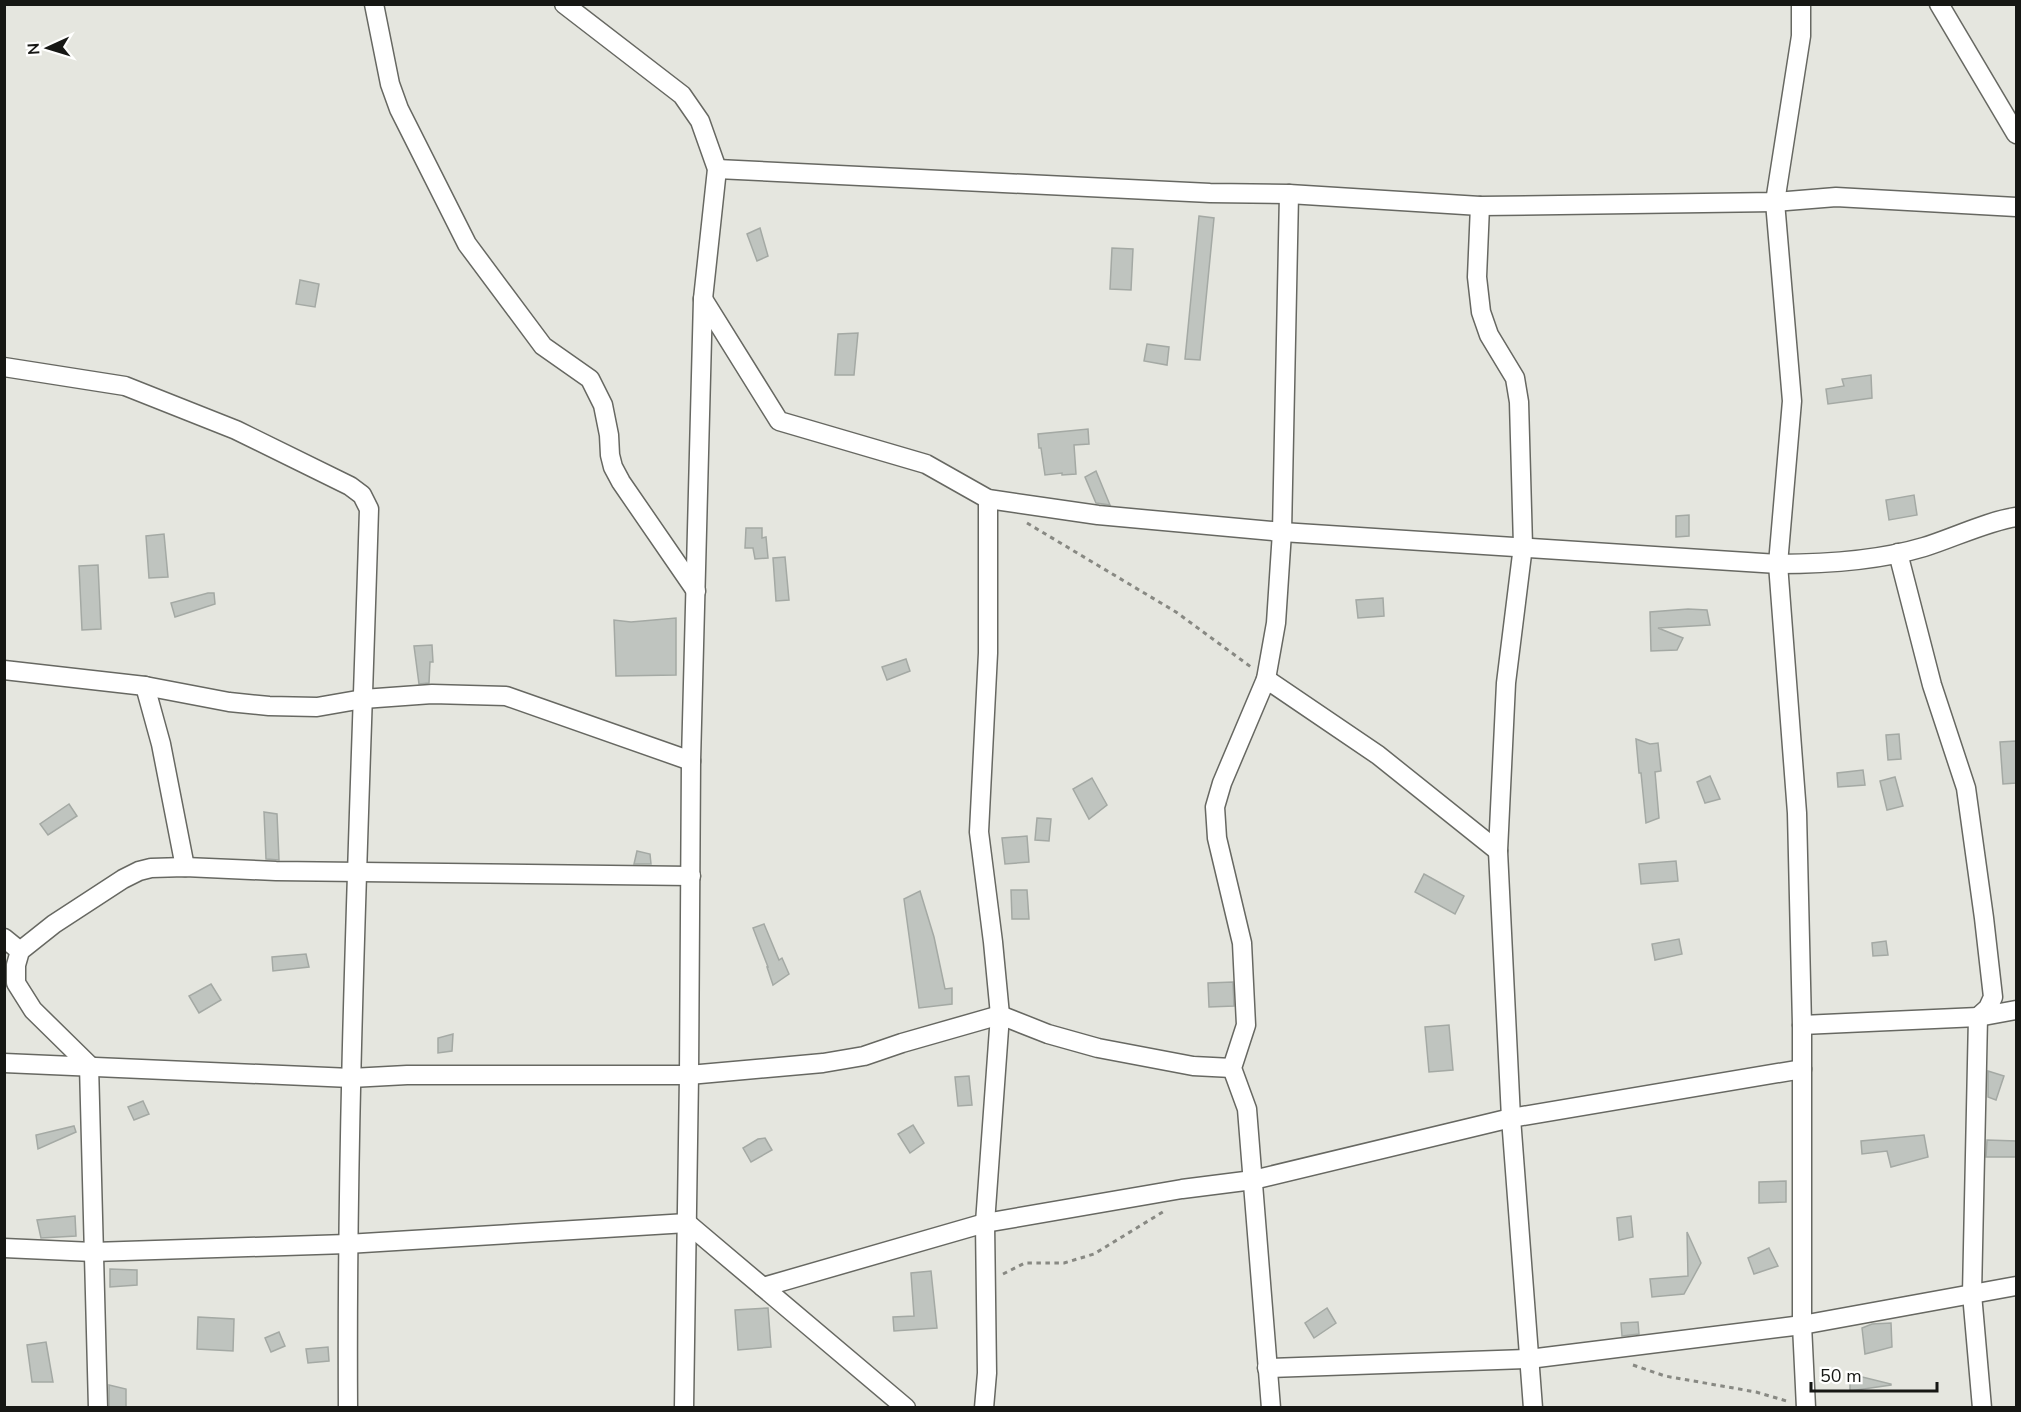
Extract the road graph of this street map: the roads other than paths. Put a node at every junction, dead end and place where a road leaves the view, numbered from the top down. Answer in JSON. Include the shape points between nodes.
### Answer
{"nodes":[{"id":1,"x":374,"y":4,"type":"edge"},
{"id":2,"x":564,"y":4,"type":"edge"},
{"id":3,"x":1801,"y":4,"type":"edge"},
{"id":4,"x":1939,"y":4,"type":"edge"},
{"id":5,"x":2016,"y":134,"type":"edge"},
{"id":6,"x":717,"y":169,"type":"junction"},
{"id":7,"x":1289,"y":194,"type":"junction"},
{"id":8,"x":1774,"y":202,"type":"junction"},
{"id":9,"x":1480,"y":206,"type":"junction"},
{"id":10,"x":2016,"y":207,"type":"edge"},
{"id":11,"x":703,"y":299,"type":"junction"},
{"id":12,"x":4,"y":367,"type":"edge"},
{"id":13,"x":988,"y":500,"type":"junction"},
{"id":14,"x":2016,"y":517,"type":"edge"},
{"id":15,"x":1282,"y":532,"type":"junction"},
{"id":16,"x":1523,"y":546,"type":"junction"},
{"id":17,"x":1898,"y":553,"type":"junction"},
{"id":18,"x":1778,"y":564,"type":"junction"},
{"id":19,"x":696,"y":591,"type":"junction"},
{"id":20,"x":4,"y":670,"type":"edge"},
{"id":21,"x":1266,"y":679,"type":"junction"},
{"id":22,"x":145,"y":686,"type":"junction"},
{"id":23,"x":363,"y":699,"type":"junction"},
{"id":24,"x":691,"y":761,"type":"junction"},
{"id":25,"x":1498,"y":851,"type":"junction"},
{"id":26,"x":185,"y":867,"type":"junction"},
{"id":27,"x":358,"y":872,"type":"junction"},
{"id":28,"x":691,"y":876,"type":"junction"},
{"id":29,"x":4,"y":938,"type":"edge"},
{"id":30,"x":20,"y":951,"type":"junction"},
{"id":31,"x":2016,"y":1010,"type":"edge"},
{"id":32,"x":1000,"y":1015,"type":"junction"},
{"id":33,"x":1978,"y":1017,"type":"junction"},
{"id":34,"x":1802,"y":1025,"type":"junction"},
{"id":35,"x":4,"y":1063,"type":"edge"},
{"id":36,"x":89,"y":1065,"type":"junction"},
{"id":37,"x":1232,"y":1068,"type":"junction"},
{"id":38,"x":1802,"y":1069,"type":"junction"},
{"id":39,"x":689,"y":1075,"type":"junction"},
{"id":40,"x":351,"y":1078,"type":"junction"},
{"id":41,"x":1511,"y":1118,"type":"junction"},
{"id":42,"x":1253,"y":1180,"type":"junction"},
{"id":43,"x":687,"y":1222,"type":"junction"},
{"id":44,"x":984,"y":1223,"type":"junction"},
{"id":45,"x":347,"y":1244,"type":"junction"},
{"id":46,"x":4,"y":1248,"type":"edge"},
{"id":47,"x":93,"y":1252,"type":"junction"},
{"id":48,"x":2016,"y":1286,"type":"edge"},
{"id":49,"x":763,"y":1287,"type":"junction"},
{"id":50,"x":1972,"y":1294,"type":"junction"},
{"id":51,"x":1802,"y":1325,"type":"junction"},
{"id":52,"x":1529,"y":1359,"type":"junction"},
{"id":53,"x":1267,"y":1368,"type":"junction"},
{"id":54,"x":98,"y":1407,"type":"edge"},
{"id":55,"x":348,"y":1407,"type":"edge"},
{"id":56,"x":684,"y":1407,"type":"edge"},
{"id":57,"x":906,"y":1407,"type":"edge"},
{"id":58,"x":984,"y":1407,"type":"edge"},
{"id":59,"x":1271,"y":1407,"type":"edge"},
{"id":60,"x":1533,"y":1407,"type":"edge"},
{"id":61,"x":1806,"y":1407,"type":"edge"},
{"id":62,"x":1982,"y":1407,"type":"edge"}],
"edges":[{"from":1,"to":19,"type":"street","via":[[399,110],[467,244],[543,346],[590,379],[603,405],[613,467]]},
{"from":2,"to":6,"type":"street","via":[[682,95],[700,121]]},
{"from":3,"to":8,"type":"street","via":[[1801,36]]},
{"from":4,"to":5,"type":"street"},
{"from":6,"to":7,"type":"street"},
{"from":6,"to":11,"type":"street"},
{"from":7,"to":9,"type":"street"},
{"from":7,"to":15,"type":"street"},
{"from":8,"to":9,"type":"street"},
{"from":8,"to":10,"type":"street","via":[[1836,197]]},
{"from":8,"to":18,"type":"street","via":[[1792,401]]},
{"from":9,"to":16,"type":"street","via":[[1477,277],[1481,312],[1489,335],[1515,378],[1519,402]]},
{"from":11,"to":13,"type":"street","via":[[779,421],[926,464]]},
{"from":11,"to":19,"type":"street"},
{"from":12,"to":23,"type":"street","via":[[125,386],[236,430],[362,495],[369,509]]},
{"from":13,"to":15,"type":"street","via":[[1098,515]]},
{"from":13,"to":32,"type":"street","via":[[988,653],[979,832]]},
{"from":14,"to":17,"type":"street"},
{"from":15,"to":16,"type":"street"},
{"from":15,"to":21,"type":"street","via":[[1276,623]]},
{"from":16,"to":18,"type":"street"},
{"from":16,"to":25,"type":"street","via":[[1506,683]]},
{"from":17,"to":18,"type":"street","via":[[1827,564]]},
{"from":17,"to":33,"type":"street","via":[[1932,685],[1966,788],[1993,997]]},
{"from":18,"to":34,"type":"street","via":[[1797,813]]},
{"from":19,"to":24,"type":"street"},
{"from":20,"to":22,"type":"street"},
{"from":21,"to":25,"type":"street","via":[[1378,755]]},
{"from":21,"to":37,"type":"street","via":[[1215,807],[1217,838],[1242,943],[1246,1025]]},
{"from":22,"to":23,"type":"street","via":[[269,706],[317,707]]},
{"from":22,"to":26,"type":"street","via":[[161,744]]},
{"from":23,"to":24,"type":"street","via":[[432,694],[506,696]]},
{"from":23,"to":27,"type":"street"},
{"from":24,"to":28,"type":"street"},
{"from":25,"to":41,"type":"street"},
{"from":26,"to":27,"type":"street"},
{"from":26,"to":30,"type":"street","via":[[152,868],[123,879]]},
{"from":27,"to":28,"type":"street"},
{"from":27,"to":40,"type":"street"},
{"from":28,"to":39,"type":"street"},
{"from":29,"to":30,"type":"street"},
{"from":30,"to":36,"type":"street","via":[[16,983],[33,1010]]},
{"from":31,"to":33,"type":"street"},
{"from":32,"to":37,"type":"street","via":[[1098,1048],[1193,1066]]},
{"from":32,"to":39,"type":"street","via":[[864,1056]]},
{"from":32,"to":44,"type":"street"},
{"from":33,"to":34,"type":"street"},
{"from":33,"to":50,"type":"street"},
{"from":34,"to":38,"type":"street"},
{"from":35,"to":36,"type":"street"},
{"from":36,"to":40,"type":"street"},
{"from":36,"to":47,"type":"street"},
{"from":37,"to":42,"type":"street","via":[[1247,1109]]},
{"from":38,"to":41,"type":"street"},
{"from":38,"to":51,"type":"street"},
{"from":39,"to":40,"type":"street"},
{"from":39,"to":43,"type":"street"},
{"from":40,"to":45,"type":"street"},
{"from":41,"to":42,"type":"street"},
{"from":41,"to":52,"type":"street"},
{"from":42,"to":44,"type":"street"},
{"from":42,"to":53,"type":"street"},
{"from":43,"to":45,"type":"street"},
{"from":43,"to":49,"type":"street"},
{"from":43,"to":56,"type":"street"},
{"from":44,"to":49,"type":"street"},
{"from":44,"to":58,"type":"street"},
{"from":45,"to":47,"type":"street"},
{"from":45,"to":55,"type":"street"},
{"from":46,"to":47,"type":"street"},
{"from":47,"to":54,"type":"street"},
{"from":48,"to":50,"type":"street"},
{"from":49,"to":57,"type":"street"},
{"from":50,"to":51,"type":"street"},
{"from":50,"to":62,"type":"street"},
{"from":51,"to":52,"type":"street"},
{"from":51,"to":61,"type":"street"},
{"from":52,"to":53,"type":"street"},
{"from":52,"to":60,"type":"street"},
{"from":53,"to":59,"type":"street"}]}
